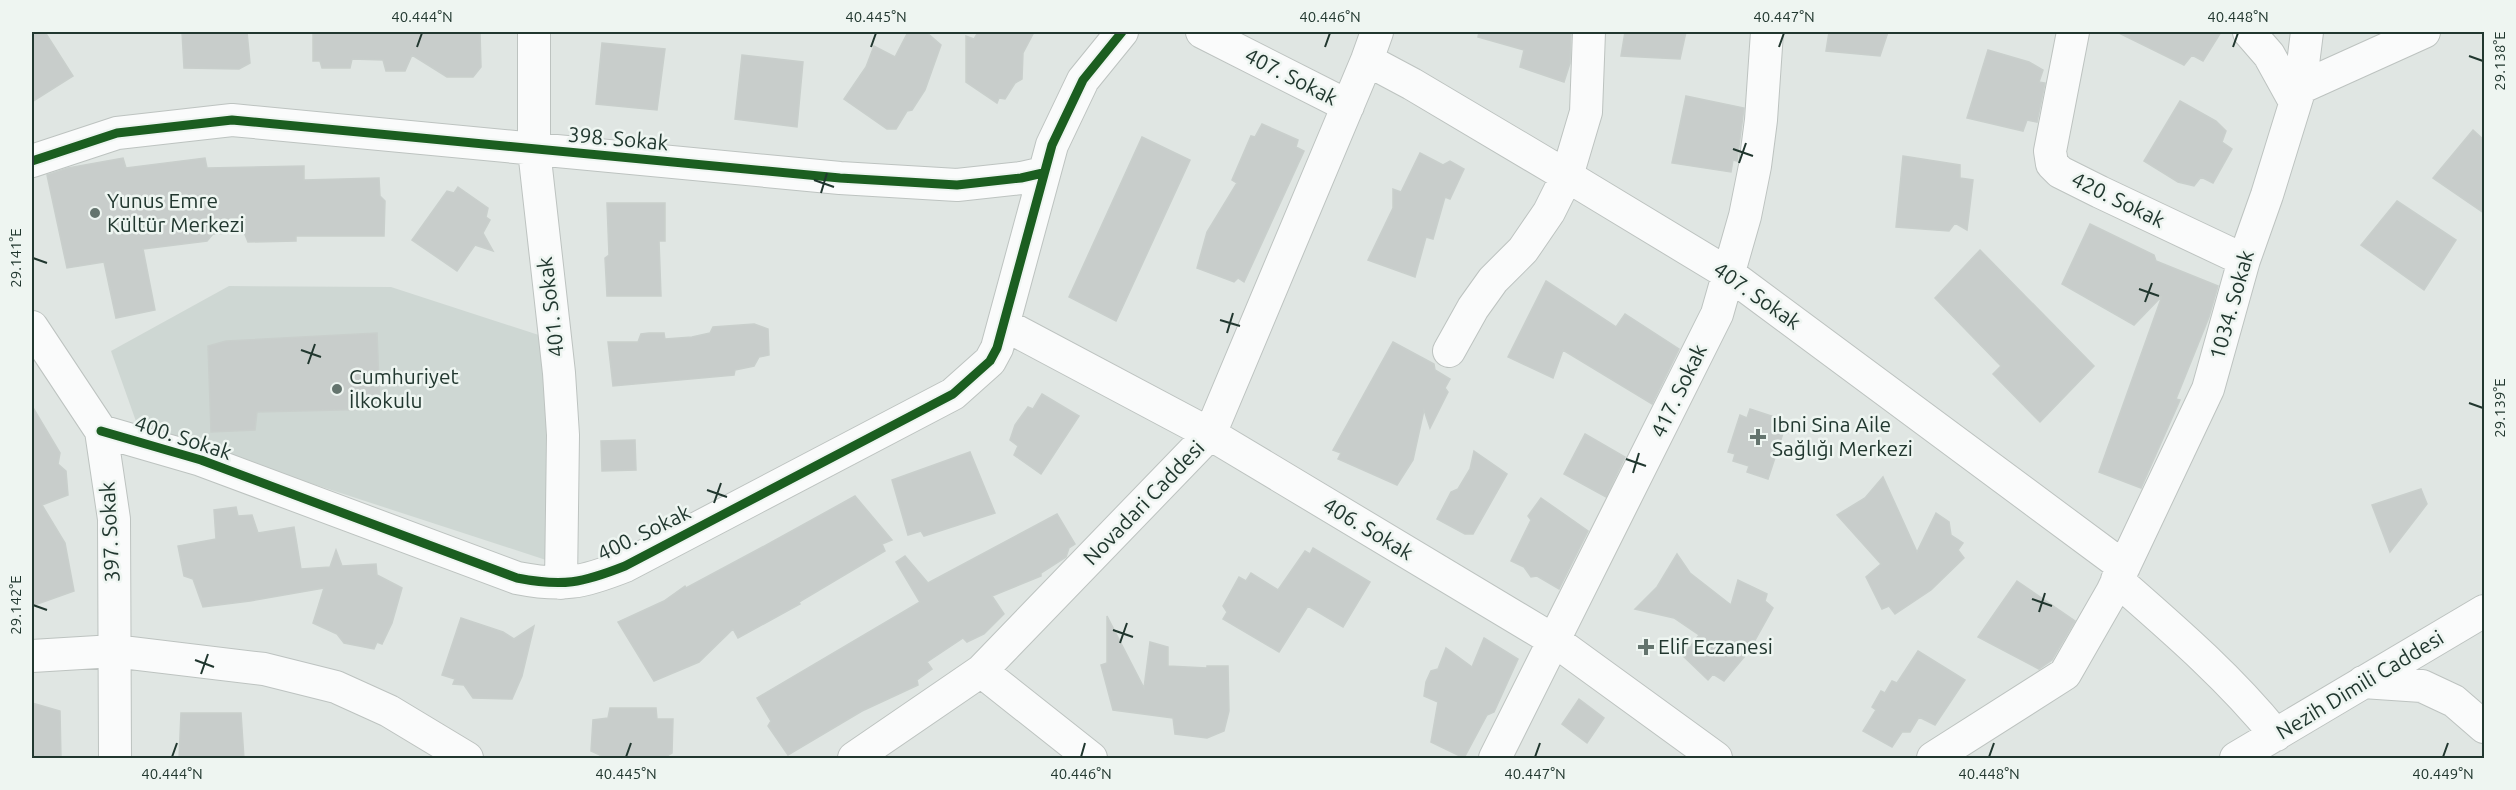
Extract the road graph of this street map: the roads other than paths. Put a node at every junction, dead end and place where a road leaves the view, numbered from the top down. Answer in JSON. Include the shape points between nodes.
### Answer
{"nodes":[{"id":1,"x":534,"y":32,"type":"edge"},
{"id":2,"x":1122,"y":32,"type":"edge"},
{"id":3,"x":1202,"y":32,"type":"edge"},
{"id":4,"x":1589,"y":32,"type":"edge"},
{"id":5,"x":1767,"y":32,"type":"edge"},
{"id":6,"x":2073,"y":32,"type":"edge"},
{"id":7,"x":2249,"y":32,"type":"edge"},
{"id":8,"x":2307,"y":32,"type":"edge"},
{"id":9,"x":2424,"y":32,"type":"edge"},
{"id":10,"x":1372,"y":46,"type":"edge"},
{"id":11,"x":2298,"y":95,"type":"junction"},
{"id":12,"x":1348,"y":106,"type":"junction"},
{"id":13,"x":534,"y":150,"type":"junction"},
{"id":14,"x":32,"y":161,"type":"edge"},
{"id":15,"x":1043,"y":173,"type":"junction"},
{"id":16,"x":1567,"y":176,"type":"junction"},
{"id":17,"x":2244,"y":260,"type":"junction"},
{"id":18,"x":1730,"y":274,"type":"junction"},
{"id":19,"x":1005,"y":325,"type":"junction"},
{"id":20,"x":32,"y":327,"type":"edge"},
{"id":21,"x":1449,"y":351,"type":"dead end"},
{"id":22,"x":101,"y":431,"type":"junction"},
{"id":23,"x":1210,"y":434,"type":"junction"},
{"id":24,"x":2120,"y":574,"type":"junction"},
{"id":25,"x":561,"y":583,"type":"junction"},
{"id":26,"x":2484,"y":611,"type":"edge"},
{"id":27,"x":1555,"y":641,"type":"junction"},
{"id":28,"x":114,"y":651,"type":"junction"},
{"id":29,"x":32,"y":656,"type":"edge"},
{"id":30,"x":981,"y":672,"type":"junction"},
{"id":31,"x":2363,"y":682,"type":"junction"},
{"id":32,"x":2484,"y":728,"type":"edge"},
{"id":33,"x":2276,"y":735,"type":"junction"},
{"id":34,"x":115,"y":759,"type":"edge"},
{"id":35,"x":467,"y":759,"type":"edge"},
{"id":36,"x":855,"y":759,"type":"edge"},
{"id":37,"x":1091,"y":759,"type":"edge"},
{"id":38,"x":1495,"y":759,"type":"edge"},
{"id":39,"x":1716,"y":759,"type":"edge"},
{"id":40,"x":1933,"y":759,"type":"edge"},
{"id":41,"x":2236,"y":759,"type":"edge"}],
"edges":[{"from":1,"to":13,"type":"street","name":"401. Sokak"},
{"from":2,"to":15,"type":"street","via":[[1083,80]]},
{"from":3,"to":12,"type":"street","name":"407. Sokak"},
{"from":4,"to":16,"type":"street","via":[[1586,112]]},
{"from":5,"to":18,"type":"street","name":"417. Sokak","via":[[1755,166]]},
{"from":6,"to":17,"type":"street","name":"420. Sokak","via":[[2050,151],[2052,164],[2060,172]]},
{"from":7,"to":11,"type":"street"},
{"from":8,"to":11,"type":"street","name":"1034. Sokak"},
{"from":9,"to":11,"type":"street"},
{"from":10,"to":12,"type":"street","name":"Novadari Caddesi"},
{"from":10,"to":16,"type":"street","name":"407. Sokak","via":[[1412,84]]},
{"from":11,"to":17,"type":"street","name":"1034. Sokak"},
{"from":12,"to":23,"type":"street","name":"Novadari Caddesi"},
{"from":13,"to":14,"type":"street","name":"398. Sokak","via":[[232,120],[117,133]]},
{"from":13,"to":15,"type":"street","name":"398. Sokak","via":[[957,185]]},
{"from":13,"to":25,"type":"street","name":"401. Sokak","via":[[563,435]]},
{"from":15,"to":19,"type":"street","name":"400. Sokak"},
{"from":16,"to":18,"type":"street","name":"407. Sokak"},
{"from":16,"to":21,"type":"street","via":[[1549,212],[1523,250],[1493,280]]},
{"from":17,"to":24,"type":"street","name":"1034. Sokak","via":[[2208,389]]},
{"from":18,"to":24,"type":"street","name":"407. Sokak"},
{"from":18,"to":27,"type":"street","name":"417. Sokak","via":[[1717,314]]},
{"from":19,"to":23,"type":"street","name":"406. Sokak"},
{"from":19,"to":25,"type":"street","name":"400. Sokak","via":[[990,362],[953,394],[625,566],[578,582]]},
{"from":20,"to":22,"type":"street","name":"397. Sokak"},
{"from":22,"to":25,"type":"street","name":"400. Sokak","via":[[201,460],[517,578]]},
{"from":22,"to":28,"type":"street","name":"397. Sokak","via":[[114,519]]},
{"from":23,"to":27,"type":"street","name":"406. Sokak"},
{"from":23,"to":30,"type":"street","name":"Novadari Caddesi"},
{"from":24,"to":33,"type":"street","name":"407. Sokak","via":[[2257,711]]},
{"from":24,"to":40,"type":"street","name":"1034. Sokak","via":[[2065,674]]},
{"from":26,"to":31,"type":"street","name":"Nezih Dimili Caddesi"},
{"from":27,"to":38,"type":"street","name":"417. Sokak"},
{"from":27,"to":39,"type":"street","name":"406. Sokak"},
{"from":28,"to":29,"type":"street"},
{"from":28,"to":34,"type":"street","name":"397. Sokak"},
{"from":28,"to":35,"type":"street","via":[[264,669],[336,687],[388,711]]},
{"from":30,"to":36,"type":"street","name":"Novadari Caddesi"},
{"from":30,"to":37,"type":"street"},
{"from":31,"to":32,"type":"street","via":[[2422,686],[2454,701]]},
{"from":31,"to":33,"type":"street","name":"Nezih Dimili Caddesi"},
{"from":33,"to":41,"type":"street","name":"Nezih Dimili Caddesi"}]}
